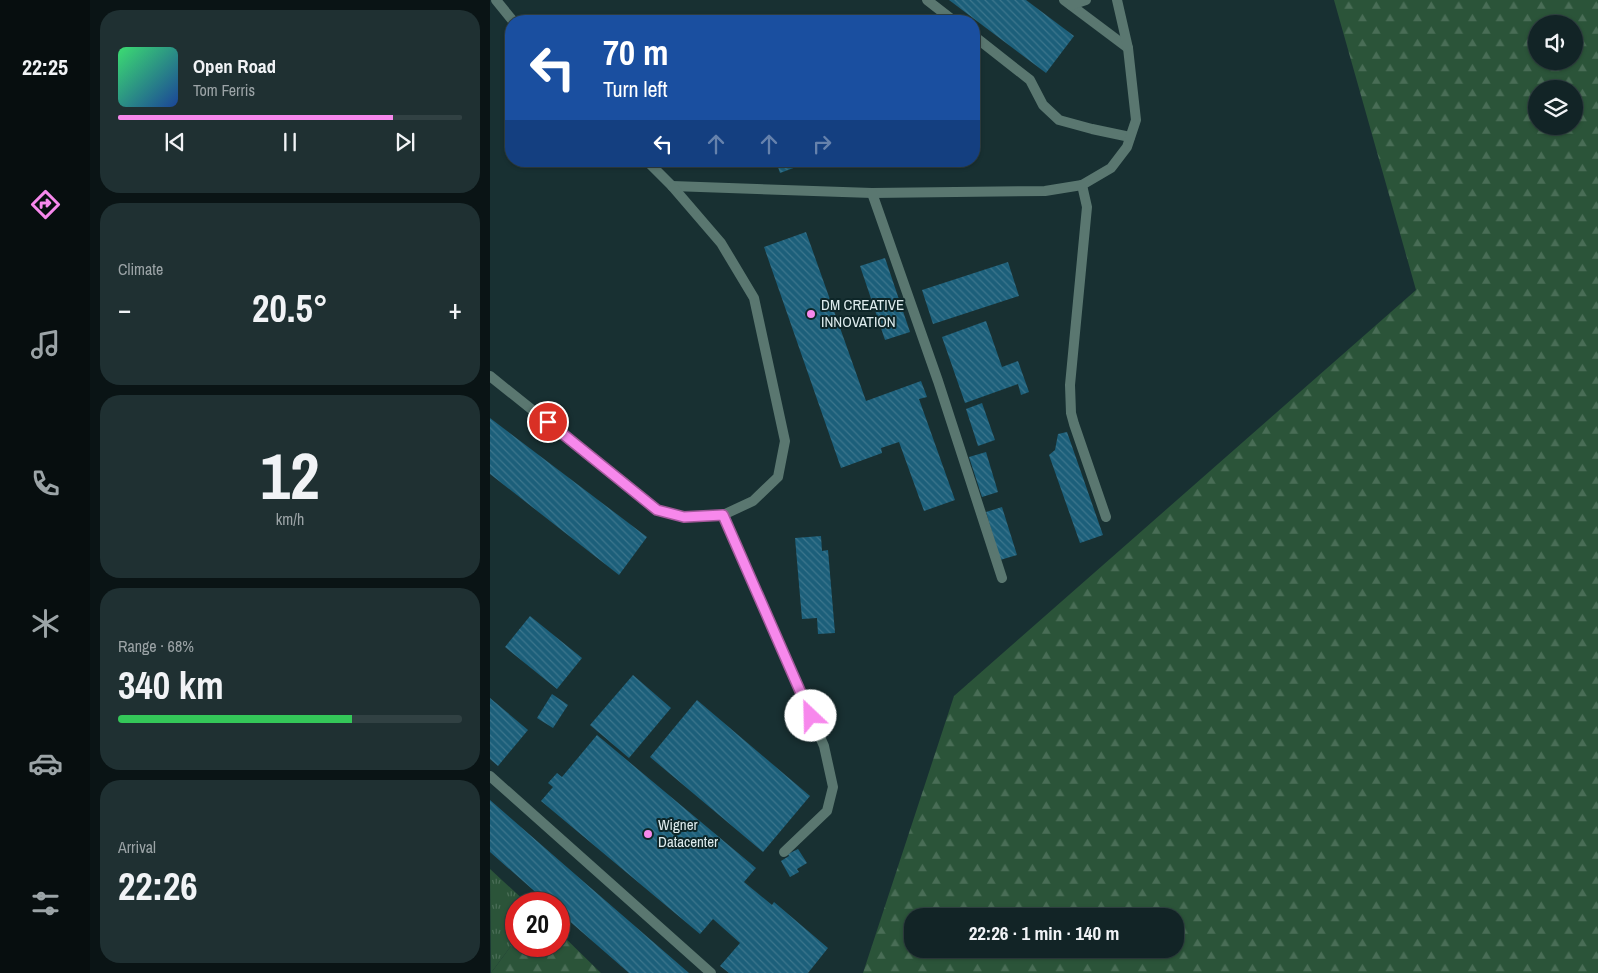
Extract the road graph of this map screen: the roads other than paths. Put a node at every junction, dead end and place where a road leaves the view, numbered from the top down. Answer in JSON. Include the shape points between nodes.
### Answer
{"nodes":[{"id":1,"x":496,"y":0,"type":"edge"},
{"id":2,"x":927,"y":0,"type":"edge"},
{"id":3,"x":1086,"y":0,"type":"edge"},
{"id":4,"x":1117,"y":0,"type":"edge"},
{"id":5,"x":1067,"y":2,"type":"edge"},
{"id":6,"x":508,"y":15,"type":"edge"},
{"id":7,"x":946,"y":15,"type":"edge"},
{"id":8,"x":980,"y":41,"type":"edge"},
{"id":9,"x":1128,"y":48,"type":"junction"},
{"id":10,"x":1130,"y":137,"type":"junction"},
{"id":11,"x":653,"y":167,"type":"edge"},
{"id":12,"x":1082,"y":185,"type":"junction"},
{"id":13,"x":672,"y":186,"type":"junction"},
{"id":14,"x":872,"y":193,"type":"junction"},
{"id":15,"x":490,"y":376,"type":"edge"},
{"id":16,"x":723,"y":515,"type":"junction"},
{"id":17,"x":1106,"y":517,"type":"dead end"},
{"id":18,"x":1002,"y":578,"type":"dead end"},
{"id":19,"x":490,"y":776,"type":"edge"},
{"id":20,"x":784,"y":852,"type":"dead end"},
{"id":21,"x":711,"y":973,"type":"edge"}],
"edges":[{"from":1,"to":6,"type":"lane"},
{"from":2,"to":7,"type":"lane"},
{"from":3,"to":5,"type":"lane"},
{"from":4,"to":9,"type":"lane"},
{"from":5,"to":9,"type":"lane"},
{"from":8,"to":10,"type":"lane","via":[[1030,80],[1043,105],[1059,120]]},
{"from":9,"to":10,"type":"lane","via":[[1136,120]]},
{"from":10,"to":12,"type":"lane","via":[[1127,147],[1111,168]]},
{"from":11,"to":13,"type":"lane"},
{"from":12,"to":14,"type":"lane","via":[[1045,191]]},
{"from":12,"to":17,"type":"lane","via":[[1087,207],[1070,385],[1071,413]]},
{"from":13,"to":14,"type":"lane"},
{"from":13,"to":16,"type":"lane","via":[[721,243],[754,298],[785,441],[778,477],[753,501]]},
{"from":14,"to":18,"type":"lane"},
{"from":15,"to":16,"type":"lane","via":[[657,510],[684,517]]},
{"from":16,"to":20,"type":"lane","via":[[824,746],[833,787],[826,811]]},
{"from":19,"to":21,"type":"lane"}]}
